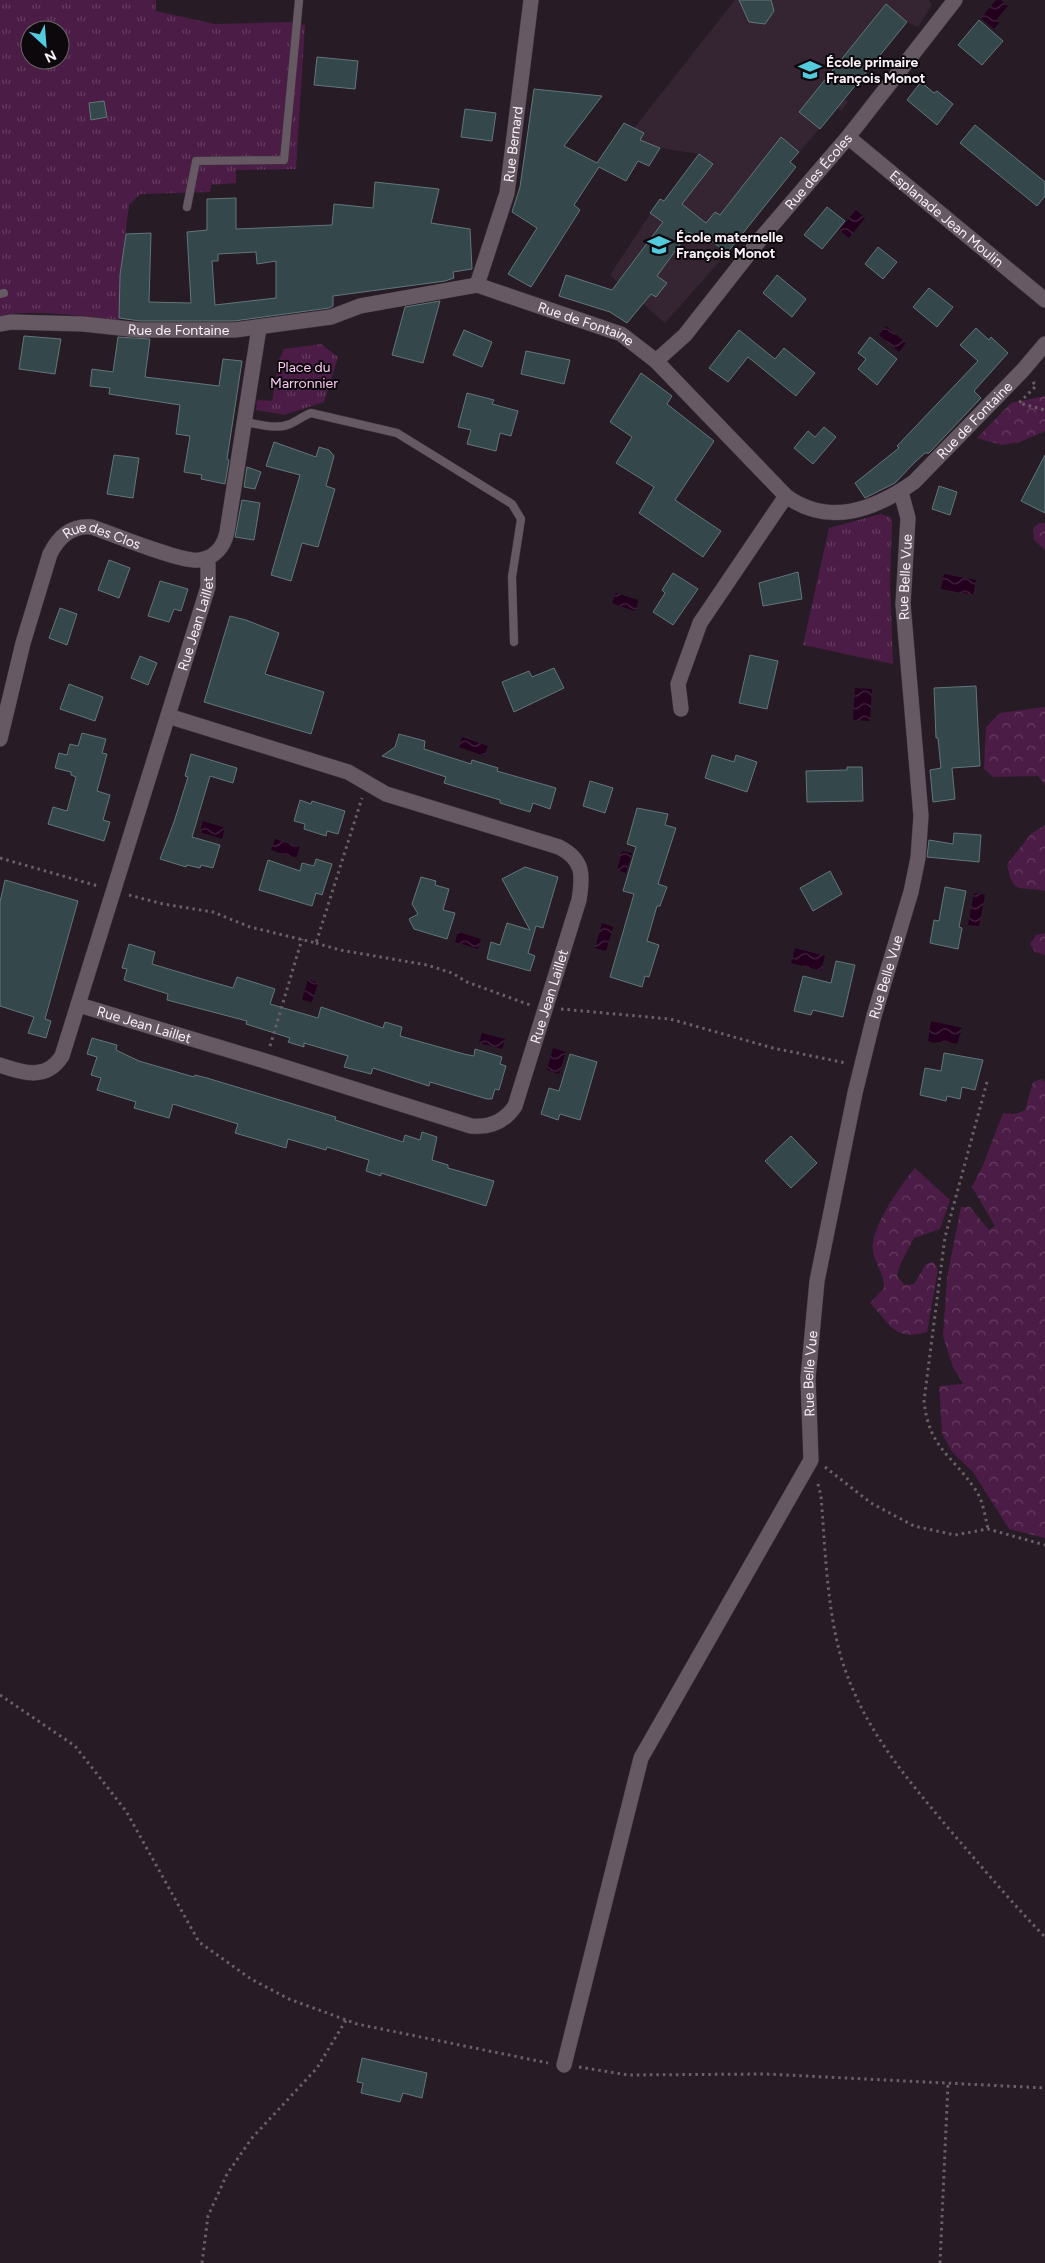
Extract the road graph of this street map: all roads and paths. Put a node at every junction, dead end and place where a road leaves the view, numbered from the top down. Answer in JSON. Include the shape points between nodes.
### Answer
{"nodes":[{"id":1,"x":299,"y":0,"type":"edge"},
{"id":2,"x":531,"y":0,"type":"edge"},
{"id":3,"x":955,"y":0,"type":"edge"},
{"id":4,"x":848,"y":137,"type":"junction"},
{"id":5,"x":187,"y":207,"type":"dead end"},
{"id":6,"x":477,"y":285,"type":"junction"},
{"id":7,"x":1045,"y":300,"type":"edge"},
{"id":8,"x":0,"y":324,"type":"edge"},
{"id":9,"x":259,"y":328,"type":"junction"},
{"id":10,"x":1045,"y":344,"type":"edge"},
{"id":11,"x":656,"y":361,"type":"junction"},
{"id":12,"x":1023,"y":370,"type":"junction"},
{"id":13,"x":1045,"y":410,"type":"edge"},
{"id":14,"x":245,"y":422,"type":"junction"},
{"id":15,"x":901,"y":492,"type":"junction"},
{"id":16,"x":786,"y":496,"type":"junction"},
{"id":17,"x":206,"y":559,"type":"junction"},
{"id":18,"x":514,"y":642,"type":"dead end"},
{"id":19,"x":681,"y":709,"type":"dead end"},
{"id":20,"x":168,"y":716,"type":"junction"},
{"id":21,"x":0,"y":739,"type":"edge"},
{"id":22,"x":366,"y":783,"type":"junction"},
{"id":23,"x":0,"y":858,"type":"edge"},
{"id":24,"x":114,"y":891,"type":"junction"},
{"id":25,"x":302,"y":939,"type":"junction"},
{"id":26,"x":316,"y":943,"type":"junction"},
{"id":27,"x":79,"y":1005,"type":"junction"},
{"id":28,"x":545,"y":1008,"type":"junction"},
{"id":29,"x":265,"y":1061,"type":"junction"},
{"id":30,"x":0,"y":1065,"type":"edge"},
{"id":31,"x":862,"y":1067,"type":"junction"},
{"id":32,"x":987,"y":1082,"type":"dead end"},
{"id":33,"x":811,"y":1460,"type":"junction"},
{"id":34,"x":988,"y":1529,"type":"junction"},
{"id":35,"x":1045,"y":1545,"type":"edge"},
{"id":36,"x":0,"y":1695,"type":"edge"},
{"id":37,"x":1045,"y":1937,"type":"edge"},
{"id":38,"x":346,"y":2020,"type":"junction"},
{"id":39,"x":564,"y":2065,"type":"junction"},
{"id":40,"x":948,"y":2083,"type":"junction"},
{"id":41,"x":1045,"y":2088,"type":"edge"},
{"id":42,"x":202,"y":2263,"type":"edge"},
{"id":43,"x":940,"y":2263,"type":"edge"}],
"edges":[{"from":1,"to":5,"type":"lane","via":[[284,160],[196,161]]},
{"from":2,"to":6,"type":"street","name":"Rue Bernard","via":[[506,193]]},
{"from":3,"to":4,"type":"street","name":"Rue des Écoles"},
{"from":4,"to":7,"type":"street","name":"Esplanade Jean Moulin"},
{"from":4,"to":11,"type":"street","name":"Rue des Écoles","via":[[762,237],[685,336]]},
{"from":6,"to":9,"type":"street","name":"Rue de Fontaine","via":[[360,306],[331,317]]},
{"from":6,"to":11,"type":"street","name":"Rue de Fontaine","via":[[621,334]]},
{"from":8,"to":9,"type":"street","name":"Rue de Fontaine","via":[[83,324],[139,330]]},
{"from":9,"to":14,"type":"street"},
{"from":10,"to":12,"type":"street","name":"Rue de Fontaine"},
{"from":11,"to":16,"type":"street","name":"Rue de Fontaine"},
{"from":12,"to":13,"type":"path","via":[[1036,386],[1019,403]]},
{"from":12,"to":15,"type":"street","name":"Rue de Fontaine","via":[[926,472]]},
{"from":14,"to":17,"type":"street","via":[[225,539],[222,547]]},
{"from":14,"to":18,"type":"lane","via":[[278,427],[311,413],[397,433],[512,504],[521,519],[512,577]]},
{"from":15,"to":16,"type":"street","name":"Rue de Fontaine","via":[[853,510],[826,514],[805,508]]},
{"from":15,"to":31,"type":"street","name":"Rue Belle Vue","via":[[908,518],[903,604],[920,798],[920,837],[905,918],[874,1016]]},
{"from":16,"to":19,"type":"street","via":[[700,623],[678,684]]},
{"from":17,"to":20,"type":"street","name":"Rue Jean Laillet","via":[[208,587]]},
{"from":17,"to":21,"type":"street","name":"Rue des Clos","via":[[189,560],[92,527],[82,526],[64,534],[55,542],[50,554],[23,643]]},
{"from":20,"to":22,"type":"street","name":"Rue Jean Laillet","via":[[348,772]]},
{"from":20,"to":24,"type":"street","name":"Rue Jean Laillet"},
{"from":22,"to":26,"type":"path"},
{"from":22,"to":28,"type":"street","name":"Rue Jean Laillet","via":[[386,794],[559,847],[578,862],[582,885],[579,900]]},
{"from":23,"to":24,"type":"path"},
{"from":24,"to":25,"type":"path","via":[[163,904],[213,912],[250,926]]},
{"from":24,"to":27,"type":"street","name":"Rue Jean Laillet"},
{"from":25,"to":26,"type":"path"},
{"from":25,"to":29,"type":"path"},
{"from":26,"to":28,"type":"path","via":[[428,965],[472,984]]},
{"from":27,"to":29,"type":"street","name":"Rue Jean Laillet"},
{"from":27,"to":30,"type":"street","name":"Rue Jean Laillet","via":[[62,1056],[50,1069],[32,1074]]},
{"from":28,"to":29,"type":"street","name":"Rue Jean Laillet","via":[[515,1106],[510,1115],[488,1126],[471,1126]]},
{"from":28,"to":31,"type":"path","via":[[670,1019],[782,1050]]},
{"from":31,"to":33,"type":"street","name":"Rue Belle Vue","via":[[816,1281],[808,1378]]},
{"from":32,"to":34,"type":"path","via":[[945,1237],[924,1401],[931,1435],[977,1491]]},
{"from":33,"to":34,"type":"path","via":[[833,1472],[871,1504],[914,1526],[955,1535]]},
{"from":33,"to":37,"type":"path","via":[[821,1496],[829,1588],[841,1656],[862,1711],[910,1782],[1008,1899]]},
{"from":33,"to":39,"type":"street","via":[[641,1758]]},
{"from":34,"to":35,"type":"path"},
{"from":36,"to":38,"type":"path","via":[[75,1746],[126,1811],[199,1942],[250,1979],[289,1999]]},
{"from":38,"to":39,"type":"path"},
{"from":38,"to":42,"type":"path","via":[[318,2068],[252,2138],[227,2174],[208,2216]]},
{"from":39,"to":40,"type":"path","via":[[628,2075],[766,2074]]},
{"from":40,"to":41,"type":"path"},
{"from":40,"to":43,"type":"path"}]}
